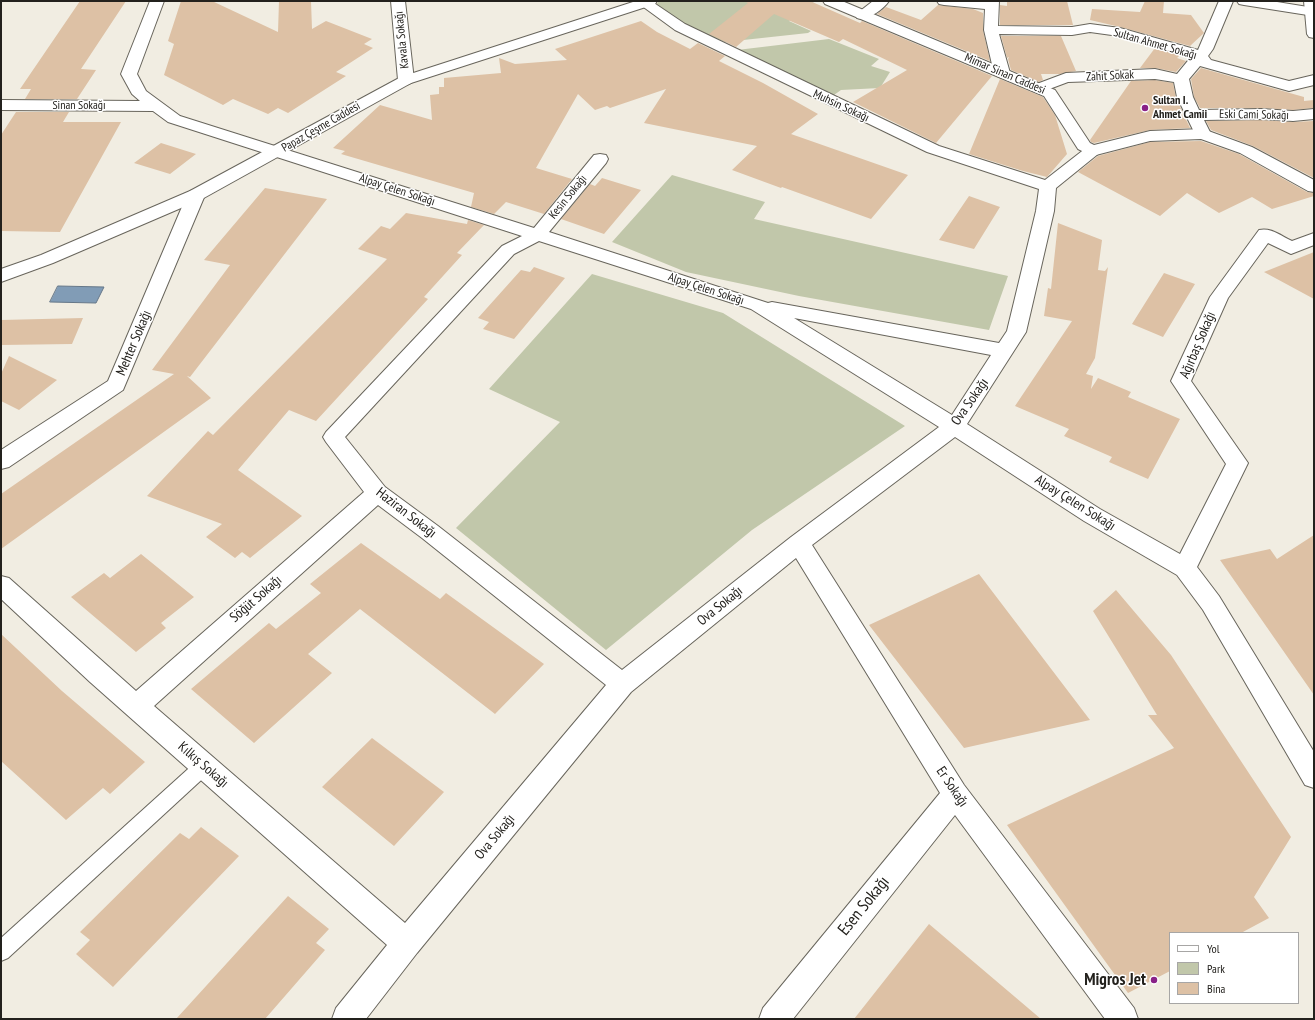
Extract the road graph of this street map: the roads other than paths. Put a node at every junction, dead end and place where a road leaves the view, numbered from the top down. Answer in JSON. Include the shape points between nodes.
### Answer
{"nodes":[{"id":1,"x":157,"y":1,"type":"edge"},
{"id":2,"x":398,"y":1,"type":"edge"},
{"id":3,"x":830,"y":1,"type":"edge"},
{"id":4,"x":882,"y":1,"type":"edge"},
{"id":5,"x":944,"y":1,"type":"edge"},
{"id":6,"x":1226,"y":1,"type":"edge"},
{"id":7,"x":1244,"y":1,"type":"edge"},
{"id":8,"x":648,"y":2,"type":"edge"},
{"id":9,"x":992,"y":3,"type":"edge"},
{"id":10,"x":1313,"y":8,"type":"edge"},
{"id":11,"x":862,"y":15,"type":"junction"},
{"id":12,"x":991,"y":30,"type":"junction"},
{"id":13,"x":1314,"y":34,"type":"edge"},
{"id":14,"x":1200,"y":55,"type":"junction"},
{"id":15,"x":1002,"y":73,"type":"junction"},
{"id":16,"x":1181,"y":79,"type":"junction"},
{"id":17,"x":406,"y":80,"type":"junction"},
{"id":18,"x":1314,"y":80,"type":"edge"},
{"id":19,"x":1039,"y":88,"type":"junction"},
{"id":20,"x":1,"y":105,"type":"edge"},
{"id":21,"x":157,"y":106,"type":"junction"},
{"id":22,"x":1314,"y":114,"type":"edge"},
{"id":23,"x":1194,"y":115,"type":"junction"},
{"id":24,"x":1203,"y":134,"type":"junction"},
{"id":25,"x":1092,"y":151,"type":"junction"},
{"id":26,"x":277,"y":152,"type":"junction"},
{"id":27,"x":600,"y":159,"type":"dead end"},
{"id":28,"x":1048,"y":186,"type":"junction"},
{"id":29,"x":1314,"y":187,"type":"edge"},
{"id":30,"x":196,"y":195,"type":"junction"},
{"id":31,"x":537,"y":235,"type":"junction"},
{"id":32,"x":1314,"y":239,"type":"edge"},
{"id":33,"x":1,"y":276,"type":"edge"},
{"id":34,"x":758,"y":305,"type":"junction"},
{"id":35,"x":1004,"y":351,"type":"junction"},
{"id":36,"x":955,"y":426,"type":"junction"},
{"id":37,"x":1,"y":461,"type":"edge"},
{"id":38,"x":377,"y":493,"type":"junction"},
{"id":39,"x":799,"y":543,"type":"junction"},
{"id":40,"x":1185,"y":568,"type":"junction"},
{"id":41,"x":1,"y":585,"type":"edge"},
{"id":42,"x":622,"y":684,"type":"junction"},
{"id":43,"x":136,"y":706,"type":"junction"},
{"id":44,"x":204,"y":766,"type":"junction"},
{"id":45,"x":1314,"y":776,"type":"edge"},
{"id":46,"x":955,"y":794,"type":"junction"},
{"id":47,"x":407,"y":942,"type":"junction"},
{"id":48,"x":1,"y":951,"type":"edge"},
{"id":49,"x":347,"y":1019,"type":"edge"},
{"id":50,"x":774,"y":1019,"type":"edge"},
{"id":51,"x":1123,"y":1019,"type":"edge"}],
"edges":[{"from":1,"to":21,"type":"street","name":"Alpay Çelen Sokağı","via":[[129,74],[140,94]]},
{"from":2,"to":17,"type":"street","name":"Kavala Sokağı"},
{"from":3,"to":11,"type":"street","name":"Mimar Sinan Caddesi"},
{"from":4,"to":11,"type":"street"},
{"from":5,"to":9,"type":"street"},
{"from":6,"to":14,"type":"street","via":[[1206,49]]},
{"from":7,"to":10,"type":"street"},
{"from":8,"to":17,"type":"street","name":"Papaz Çeşme Caddesi"},
{"from":8,"to":28,"type":"street","name":"Muhsin Sokağı","via":[[680,27],[933,149]]},
{"from":9,"to":12,"type":"street"},
{"from":10,"to":13,"type":"street"},
{"from":11,"to":15,"type":"street","name":"Mimar Sinan Caddesi"},
{"from":12,"to":14,"type":"street","name":"Sultan Ahmet Sokağı","via":[[1090,28],[1120,32]]},
{"from":12,"to":15,"type":"street"},
{"from":14,"to":16,"type":"street"},
{"from":14,"to":18,"type":"street","name":"Sultan Ahmet Sokağı","via":[[1205,63],[1289,86]]},
{"from":15,"to":19,"type":"street","name":"Mimar Sinan Caddesi"},
{"from":16,"to":19,"type":"street","name":"Zahit Sokak","via":[[1155,74],[1066,78]]},
{"from":16,"to":23,"type":"street","via":[[1185,97]]},
{"from":17,"to":26,"type":"street","name":"Papaz Çeşme Caddesi"},
{"from":19,"to":25,"type":"street","name":"Mimar Sinan Caddesi","via":[[1050,93],[1084,146]]},
{"from":20,"to":21,"type":"street","name":"Sinan Sokağı"},
{"from":21,"to":26,"type":"street","name":"Alpay Çelen Sokağı","via":[[174,119]]},
{"from":22,"to":23,"type":"street","name":"Eski Cami Sokağı"},
{"from":23,"to":24,"type":"street"},
{"from":24,"to":25,"type":"street","via":[[1150,136]]},
{"from":24,"to":29,"type":"street","via":[[1246,150]]},
{"from":25,"to":28,"type":"street"},
{"from":26,"to":30,"type":"street","name":"Papaz Çeşme Caddesi"},
{"from":26,"to":31,"type":"street","name":"Alpay Çelen Sokağı"},
{"from":27,"to":31,"type":"street","name":"Kesin Sokağı"},
{"from":28,"to":35,"type":"street","name":"Ova Sokağı","via":[[1045,211],[1016,332]]},
{"from":30,"to":33,"type":"street","name":"Papaz Çeşme Caddesi","via":[[47,260]]},
{"from":30,"to":37,"type":"street","name":"Mehter Sokağı","via":[[116,385]]},
{"from":31,"to":34,"type":"street","name":"Alpay Çelen Sokağı"},
{"from":31,"to":38,"type":"street","name":"Haziran Sokağı","via":[[508,250],[333,437]]},
{"from":32,"to":40,"type":"street","name":"Ağırbaş Sokağı","via":[[1291,248],[1265,234],[1219,297],[1181,381],[1238,463]]},
{"from":34,"to":35,"type":"street","name":"Alpay Çelen Sokağı"},
{"from":34,"to":36,"type":"street","name":"Alpay Çelen Sokağı"},
{"from":35,"to":36,"type":"street","name":"Ova Sokağı"},
{"from":36,"to":39,"type":"street","name":"Ova Sokağı"},
{"from":36,"to":40,"type":"street","name":"Alpay Çelen Sokağı","via":[[1092,515]]},
{"from":38,"to":42,"type":"street","name":"Haziran Sokağı"},
{"from":38,"to":43,"type":"street","name":"Söğüt Sokağı"},
{"from":39,"to":42,"type":"street","name":"Ova Sokağı"},
{"from":39,"to":46,"type":"street","name":"Er Sokağı"},
{"from":40,"to":45,"type":"street","name":"Alpay Çelen Sokağı","via":[[1211,603]]},
{"from":41,"to":43,"type":"street","name":"Kılkış Sokağı"},
{"from":42,"to":47,"type":"street","name":"Ova Sokağı"},
{"from":43,"to":44,"type":"street","name":"Kılkış Sokağı"},
{"from":44,"to":47,"type":"street","name":"Kılkış Sokağı"},
{"from":44,"to":48,"type":"lane"},
{"from":46,"to":50,"type":"street","name":"Esen Sokağı"},
{"from":46,"to":51,"type":"street","name":"Er Sokağı"},
{"from":47,"to":49,"type":"street","name":"Ova Sokağı"}]}
